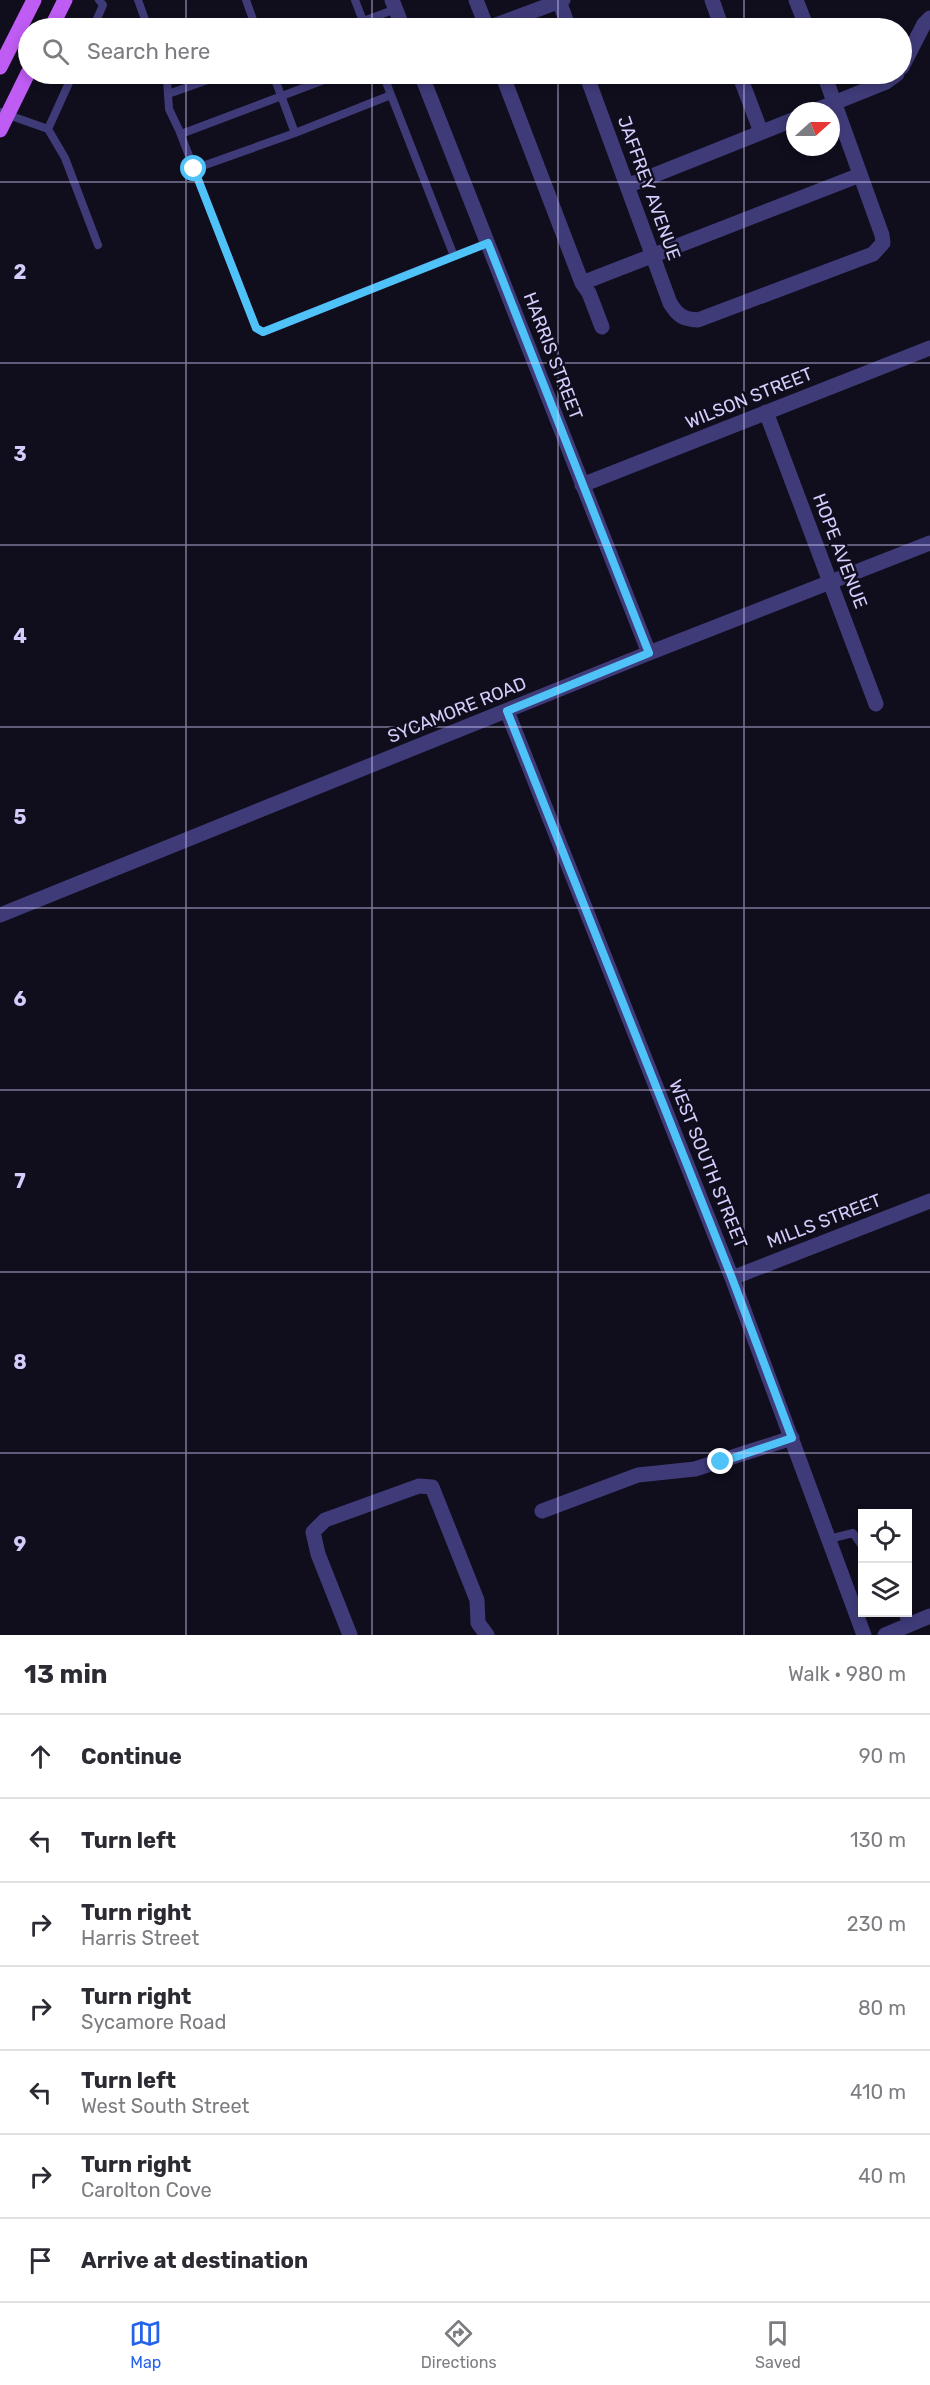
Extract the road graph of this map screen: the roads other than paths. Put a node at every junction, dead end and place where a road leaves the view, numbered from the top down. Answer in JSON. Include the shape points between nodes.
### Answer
{"nodes":[{"id":1,"x":34,"y":0,"type":"edge"},
{"id":2,"x":65,"y":0,"type":"edge"},
{"id":3,"x":99,"y":0,"type":"edge"},
{"id":4,"x":138,"y":0,"type":"edge"},
{"id":5,"x":246,"y":0,"type":"edge"},
{"id":6,"x":355,"y":0,"type":"edge"},
{"id":7,"x":476,"y":0,"type":"edge"},
{"id":8,"x":712,"y":0,"type":"edge"},
{"id":9,"x":796,"y":0,"type":"edge"},
{"id":10,"x":561,"y":1,"type":"edge"},
{"id":11,"x":394,"y":5,"type":"edge"},
{"id":12,"x":25,"y":18,"type":"edge"},
{"id":13,"x":56,"y":18,"type":"edge"},
{"id":14,"x":98,"y":18,"type":"edge"},
{"id":15,"x":144,"y":18,"type":"edge"},
{"id":16,"x":252,"y":18,"type":"edge"},
{"id":17,"x":362,"y":18,"type":"edge"},
{"id":18,"x":375,"y":18,"type":"edge"},
{"id":19,"x":484,"y":18,"type":"edge"},
{"id":20,"x":515,"y":18,"type":"edge"},
{"id":21,"x":566,"y":18,"type":"edge"},
{"id":22,"x":718,"y":18,"type":"edge"},
{"id":23,"x":803,"y":18,"type":"edge"},
{"id":24,"x":930,"y":18,"type":"edge"},
{"id":25,"x":18,"y":32,"type":"edge"},
{"id":26,"x":912,"y":47,"type":"edge"},
{"id":27,"x":0,"y":67,"type":"edge"},
{"id":28,"x":22,"y":84,"type":"edge"},
{"id":29,"x":68,"y":84,"type":"edge"},
{"id":30,"x":166,"y":84,"type":"edge"},
{"id":31,"x":196,"y":84,"type":"edge"},
{"id":32,"x":277,"y":84,"type":"edge"},
{"id":33,"x":312,"y":84,"type":"edge"},
{"id":34,"x":387,"y":84,"type":"edge"},
{"id":35,"x":425,"y":84,"type":"edge"},
{"id":36,"x":506,"y":84,"type":"edge"},
{"id":37,"x":590,"y":84,"type":"edge"},
{"id":38,"x":743,"y":84,"type":"edge"},
{"id":39,"x":827,"y":84,"type":"edge"},
{"id":40,"x":881,"y":84,"type":"edge"},
{"id":41,"x":168,"y":94,"type":"junction"},
{"id":42,"x":281,"y":95,"type":"junction"},
{"id":43,"x":391,"y":95,"type":"junction"},
{"id":44,"x":834,"y":102,"type":"edge"},
{"id":45,"x":836,"y":102,"type":"edge"},
{"id":46,"x":4,"y":114,"type":"edge"},
{"id":47,"x":840,"y":120,"type":"edge"},
{"id":48,"x":786,"y":122,"type":"edge"},
{"id":49,"x":48,"y":129,"type":"junction"},
{"id":50,"x":0,"y":130,"type":"edge"},
{"id":51,"x":761,"y":132,"type":"junction"},
{"id":52,"x":295,"y":133,"type":"junction"},
{"id":53,"x":181,"y":134,"type":"junction"},
{"id":54,"x":194,"y":169,"type":"junction"},
{"id":55,"x":860,"y":175,"type":"junction"},
{"id":56,"x":627,"y":186,"type":"junction"},
{"id":57,"x":488,"y":243,"type":"junction"},
{"id":58,"x":98,"y":245,"type":"dead end"},
{"id":59,"x":653,"y":255,"type":"junction"},
{"id":60,"x":454,"y":256,"type":"junction"},
{"id":61,"x":582,"y":283,"type":"junction"},
{"id":62,"x":602,"y":327,"type":"dead end"},
{"id":63,"x":930,"y":348,"type":"edge"},
{"id":64,"x":766,"y":412,"type":"junction"},
{"id":65,"x":582,"y":485,"type":"junction"},
{"id":66,"x":930,"y":543,"type":"edge"},
{"id":67,"x":832,"y":582,"type":"junction"},
{"id":68,"x":649,"y":653,"type":"junction"},
{"id":69,"x":876,"y":704,"type":"dead end"},
{"id":70,"x":507,"y":711,"type":"junction"},
{"id":71,"x":0,"y":915,"type":"edge"},
{"id":72,"x":930,"y":1201,"type":"edge"},
{"id":73,"x":732,"y":1278,"type":"junction"},
{"id":74,"x":792,"y":1438,"type":"junction"},
{"id":75,"x":542,"y":1511,"type":"dead end"},
{"id":76,"x":829,"y":1539,"type":"junction"},
{"id":77,"x":858,"y":1540,"type":"edge"},
{"id":78,"x":930,"y":1616,"type":"edge"},
{"id":79,"x":905,"y":1619,"type":"edge"},
{"id":80,"x":350,"y":1635,"type":"edge"},
{"id":81,"x":487,"y":1635,"type":"edge"},
{"id":82,"x":864,"y":1635,"type":"edge"},
{"id":83,"x":885,"y":1635,"type":"edge"}],
"edges":[{"from":1,"to":12,"type":"main road"},
{"from":2,"to":13,"type":"main road"},
{"from":3,"to":14,"type":"lane","via":[[104,5]]},
{"from":4,"to":15,"type":"lane"},
{"from":5,"to":16,"type":"lane"},
{"from":6,"to":17,"type":"lane"},
{"from":7,"to":19,"type":"street"},
{"from":8,"to":22,"type":"street"},
{"from":9,"to":23,"type":"street"},
{"from":10,"to":20,"type":"street"},
{"from":10,"to":21,"type":"street"},
{"from":11,"to":18,"type":"lane"},
{"from":24,"to":26,"type":"street"},
{"from":25,"to":27,"type":"main road"},
{"from":28,"to":46,"type":"main road"},
{"from":29,"to":49,"type":"lane"},
{"from":30,"to":41,"type":"lane"},
{"from":31,"to":41,"type":"lane"},
{"from":32,"to":42,"type":"lane"},
{"from":33,"to":42,"type":"lane"},
{"from":34,"to":43,"type":"lane"},
{"from":35,"to":57,"type":"street","name":"HARRIS STREET"},
{"from":36,"to":61,"type":"street"},
{"from":37,"to":56,"type":"street","name":"JAFFREY AVENUE"},
{"from":38,"to":51,"type":"street"},
{"from":39,"to":44,"type":"street"},
{"from":40,"to":45,"type":"street"},
{"from":41,"to":53,"type":"lane","via":[[168,109]]},
{"from":42,"to":52,"type":"lane"},
{"from":42,"to":53,"type":"lane"},
{"from":43,"to":52,"type":"lane"},
{"from":43,"to":60,"type":"lane"},
{"from":46,"to":49,"type":"lane"},
{"from":46,"to":50,"type":"main road"},
{"from":47,"to":55,"type":"street"},
{"from":48,"to":51,"type":"street"},
{"from":49,"to":58,"type":"lane","via":[[65,158]]},
{"from":51,"to":56,"type":"street"},
{"from":52,"to":54,"type":"lane"},
{"from":53,"to":54,"type":"lane"},
{"from":54,"to":60,"type":"lane","via":[[256,328],[263,332]]},
{"from":55,"to":59,"type":"street"},
{"from":55,"to":59,"type":"street","name":"JAFFREY AVENUE","via":[[882,235],[883,243],[873,254],[698,320],[678,315]]},
{"from":56,"to":59,"type":"street","name":"JAFFREY AVENUE"},
{"from":57,"to":60,"type":"lane"},
{"from":57,"to":65,"type":"street","name":"HARRIS STREET"},
{"from":59,"to":61,"type":"street"},
{"from":61,"to":62,"type":"street"},
{"from":63,"to":64,"type":"street","name":"WILSON STREET"},
{"from":64,"to":65,"type":"street","name":"WILSON STREET"},
{"from":64,"to":67,"type":"street","name":"HOPE AVENUE"},
{"from":65,"to":68,"type":"street","name":"HARRIS STREET"},
{"from":66,"to":67,"type":"street","name":"SYCAMORE ROAD"},
{"from":67,"to":68,"type":"street","name":"SYCAMORE ROAD"},
{"from":67,"to":69,"type":"street","name":"HOPE AVENUE"},
{"from":68,"to":70,"type":"street","name":"SYCAMORE ROAD"},
{"from":70,"to":71,"type":"street","name":"SYCAMORE ROAD"},
{"from":70,"to":73,"type":"street","name":"WEST SOUTH STREET"},
{"from":72,"to":73,"type":"street","name":"MILLS STREET"},
{"from":73,"to":74,"type":"street","name":"WEST SOUTH STREET"},
{"from":74,"to":75,"type":"street","via":[[695,1469],[638,1475]]},
{"from":74,"to":76,"type":"street","name":"WEST SOUTH STREET"},
{"from":76,"to":77,"type":"lane","via":[[853,1533]]},
{"from":76,"to":82,"type":"street","name":"WEST SOUTH STREET"},
{"from":78,"to":79,"type":"street"},
{"from":79,"to":83,"type":"street"},
{"from":80,"to":81,"type":"street","via":[[313,1532],[325,1520],[419,1486],[432,1487],[477,1600],[478,1623]]}]}
